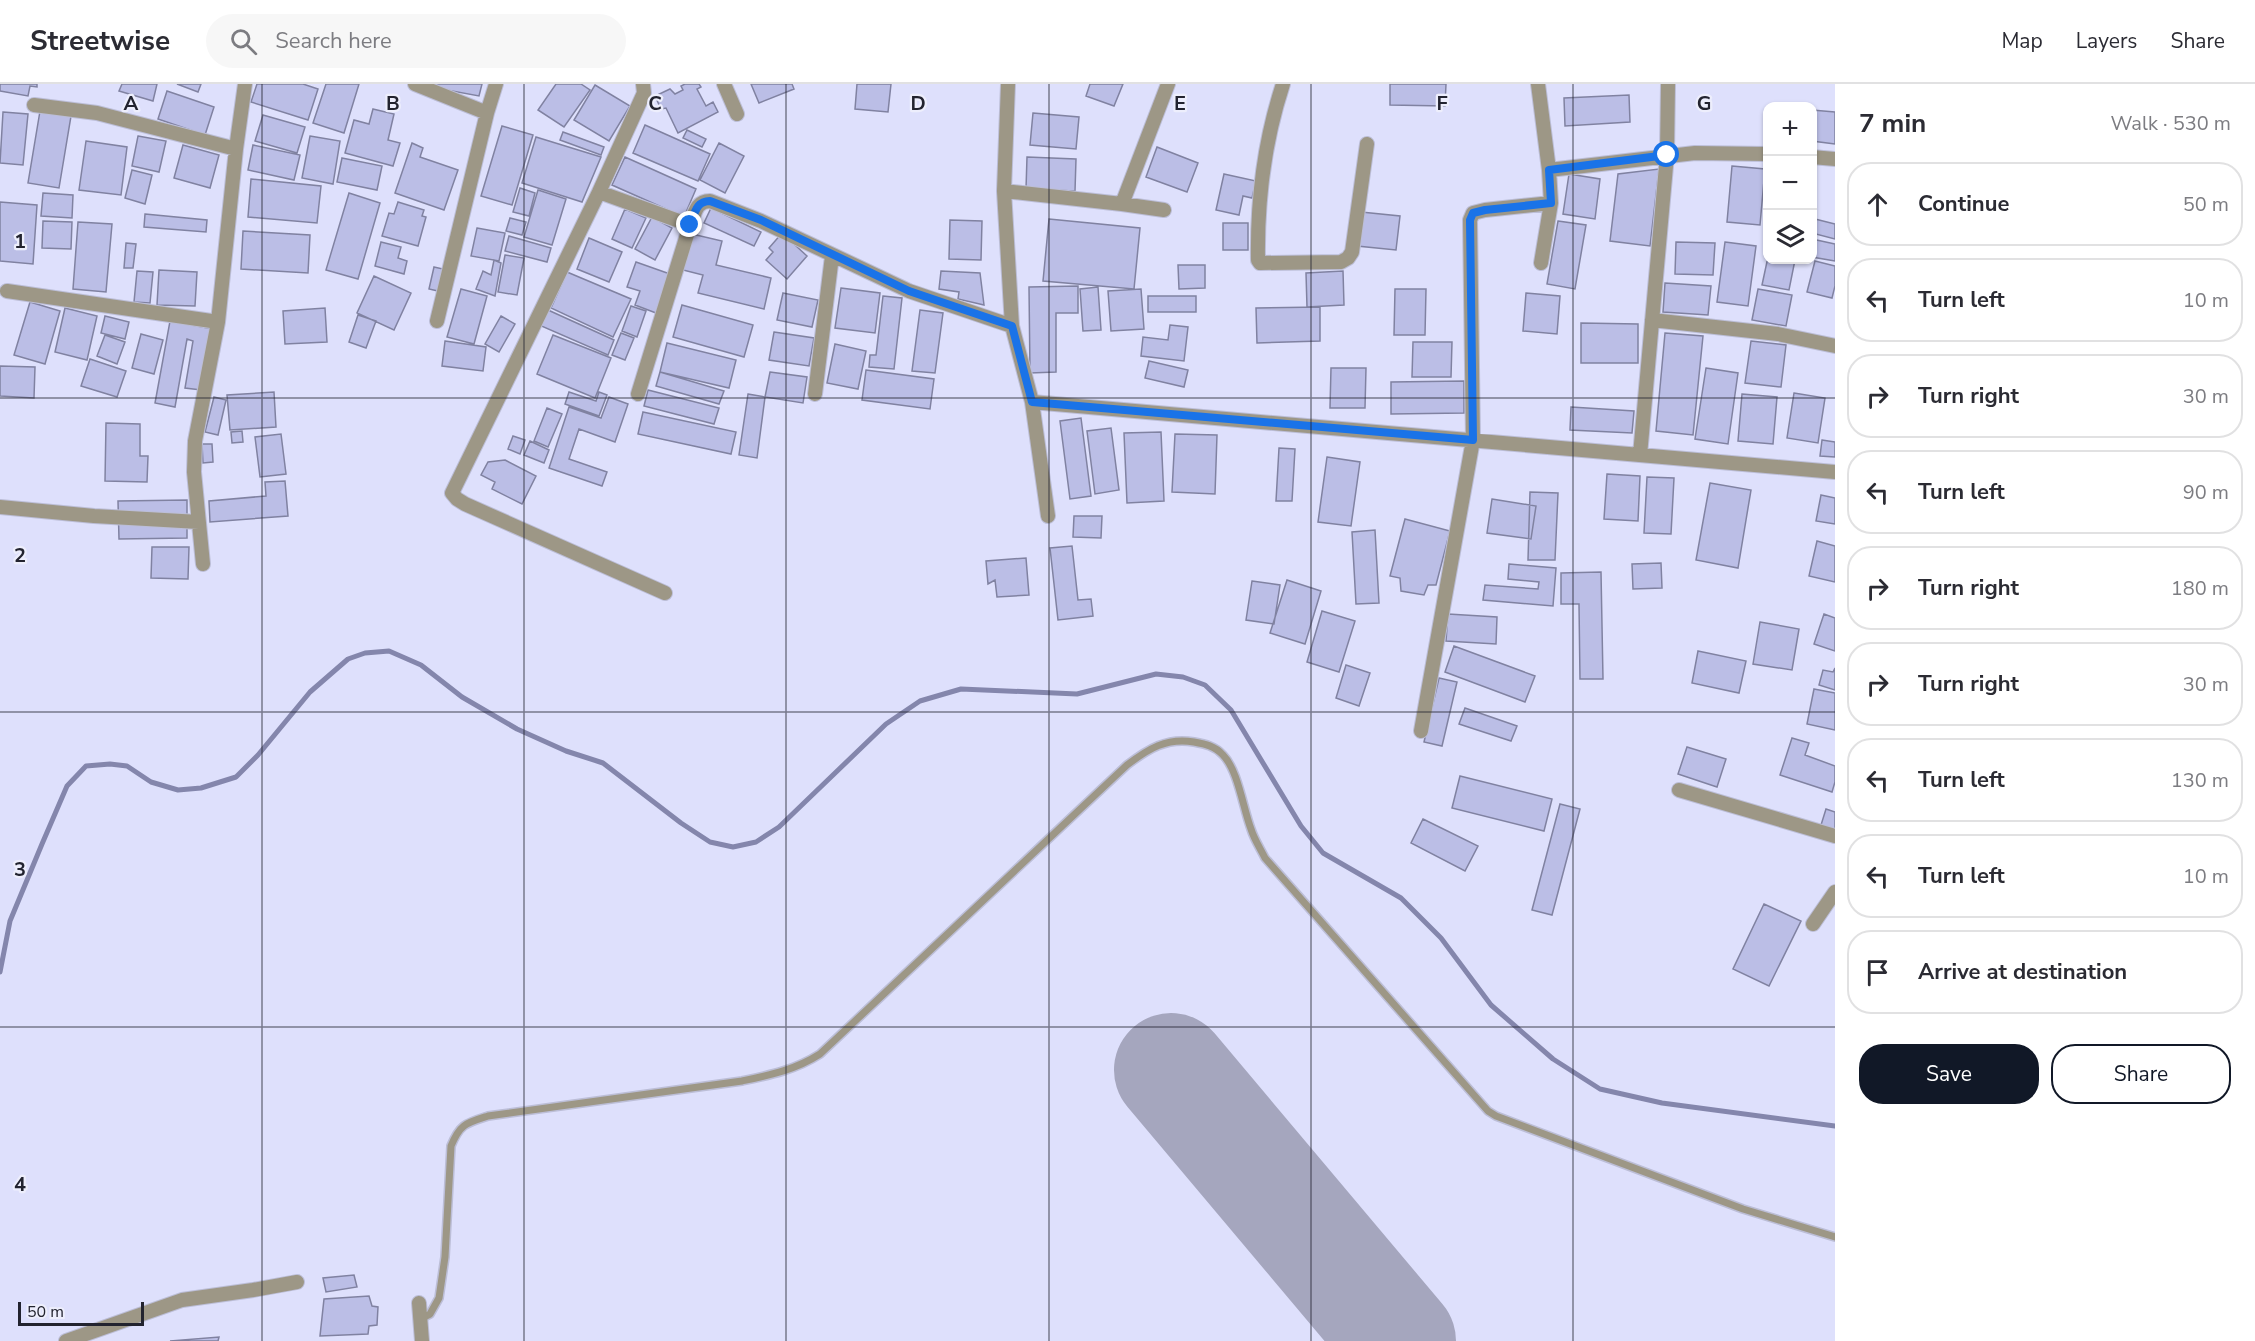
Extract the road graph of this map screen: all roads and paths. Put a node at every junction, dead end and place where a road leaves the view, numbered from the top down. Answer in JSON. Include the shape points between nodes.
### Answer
{"nodes":[{"id":1,"x":245,"y":84,"type":"edge"},
{"id":2,"x":415,"y":84,"type":"edge"},
{"id":3,"x":496,"y":84,"type":"edge"},
{"id":4,"x":724,"y":84,"type":"edge"},
{"id":5,"x":1008,"y":84,"type":"edge"},
{"id":6,"x":1168,"y":84,"type":"edge"},
{"id":7,"x":1283,"y":84,"type":"edge"},
{"id":8,"x":1538,"y":84,"type":"edge"},
{"id":9,"x":1668,"y":84,"type":"edge"},
{"id":10,"x":646,"y":87,"type":"edge"},
{"id":11,"x":34,"y":105,"type":"dead end"},
{"id":12,"x":487,"y":113,"type":"junction"},
{"id":13,"x":737,"y":114,"type":"dead end"},
{"id":14,"x":1367,"y":144,"type":"dead end"},
{"id":15,"x":236,"y":149,"type":"junction"},
{"id":16,"x":1763,"y":154,"type":"edge"},
{"id":17,"x":1667,"y":155,"type":"junction"},
{"id":18,"x":1817,"y":157,"type":"edge"},
{"id":19,"x":1835,"y":159,"type":"edge"},
{"id":20,"x":1549,"y":170,"type":"junction"},
{"id":21,"x":1004,"y":191,"type":"junction"},
{"id":22,"x":599,"y":192,"type":"junction"},
{"id":23,"x":1551,"y":203,"type":"junction"},
{"id":24,"x":1122,"y":204,"type":"junction"},
{"id":25,"x":1164,"y":210,"type":"dead end"},
{"id":26,"x":690,"y":225,"type":"junction"},
{"id":27,"x":832,"y":256,"type":"junction"},
{"id":28,"x":1541,"y":263,"type":"dead end"},
{"id":29,"x":7,"y":291,"type":"dead end"},
{"id":30,"x":1652,"y":320,"type":"junction"},
{"id":31,"x":437,"y":321,"type":"dead end"},
{"id":32,"x":218,"y":322,"type":"junction"},
{"id":33,"x":1012,"y":326,"type":"junction"},
{"id":34,"x":1835,"y":346,"type":"edge"},
{"id":35,"x":638,"y":394,"type":"dead end"},
{"id":36,"x":815,"y":394,"type":"dead end"},
{"id":37,"x":1032,"y":402,"type":"junction"},
{"id":38,"x":1473,"y":440,"type":"junction"},
{"id":39,"x":1640,"y":455,"type":"junction"},
{"id":40,"x":1835,"y":472,"type":"edge"},
{"id":41,"x":0,"y":507,"type":"edge"},
{"id":42,"x":1048,"y":516,"type":"dead end"},
{"id":43,"x":199,"y":522,"type":"junction"},
{"id":44,"x":203,"y":564,"type":"dead end"},
{"id":45,"x":665,"y":593,"type":"dead end"},
{"id":46,"x":1421,"y":730,"type":"dead end"},
{"id":47,"x":1679,"y":790,"type":"dead end"},
{"id":48,"x":1835,"y":836,"type":"edge"},
{"id":49,"x":1835,"y":892,"type":"edge"},
{"id":50,"x":1813,"y":924,"type":"dead end"},
{"id":51,"x":1835,"y":1237,"type":"edge"},
{"id":52,"x":297,"y":1282,"type":"dead end"},
{"id":53,"x":419,"y":1303,"type":"dead end"},
{"id":54,"x":420,"y":1319,"type":"junction"},
{"id":55,"x":66,"y":1341,"type":"edge"},
{"id":56,"x":422,"y":1341,"type":"edge"}],
"edges":[{"from":1,"to":15,"type":"street"},
{"from":2,"to":12,"type":"street"},
{"from":3,"to":12,"type":"street"},
{"from":4,"to":13,"type":"street"},
{"from":5,"to":21,"type":"street"},
{"from":6,"to":24,"type":"street"},
{"from":7,"to":14,"type":"street","via":[[1262,169],[1257,215],[1260,263],[1341,262],[1348,258]]},
{"from":8,"to":20,"type":"street"},
{"from":9,"to":17,"type":"street"},
{"from":10,"to":22,"type":"street"},
{"from":11,"to":15,"type":"street","via":[[98,113]]},
{"from":12,"to":31,"type":"street"},
{"from":15,"to":32,"type":"street"},
{"from":16,"to":17,"type":"street"},
{"from":17,"to":20,"type":"street"},
{"from":17,"to":30,"type":"street"},
{"from":18,"to":19,"type":"street"},
{"from":20,"to":23,"type":"street"},
{"from":21,"to":24,"type":"street"},
{"from":21,"to":33,"type":"street"},
{"from":22,"to":26,"type":"street"},
{"from":22,"to":45,"type":"street","via":[[452,493],[465,504]]},
{"from":23,"to":28,"type":"street"},
{"from":23,"to":38,"type":"street","via":[[1485,210],[1473,213],[1470,220]]},
{"from":24,"to":25,"type":"street"},
{"from":26,"to":27,"type":"street","via":[[698,204],[710,201],[761,220]]},
{"from":26,"to":35,"type":"street"},
{"from":27,"to":33,"type":"street","via":[[909,291]]},
{"from":27,"to":36,"type":"street"},
{"from":29,"to":32,"type":"street"},
{"from":30,"to":34,"type":"street","via":[[1778,334]]},
{"from":30,"to":39,"type":"street"},
{"from":32,"to":43,"type":"street","via":[[195,441]]},
{"from":33,"to":37,"type":"street"},
{"from":37,"to":38,"type":"street"},
{"from":37,"to":42,"type":"street"},
{"from":38,"to":39,"type":"street"},
{"from":38,"to":46,"type":"street"},
{"from":39,"to":40,"type":"street"},
{"from":41,"to":43,"type":"street"},
{"from":43,"to":44,"type":"street"},
{"from":47,"to":48,"type":"street"},
{"from":49,"to":50,"type":"street"},
{"from":51,"to":54,"type":"lane","via":[[1743,1209],[1488,1111],[1265,858],[1224,755],[1210,745],[1164,742],[1127,765],[804,1065],[742,1081],[488,1116],[465,1123],[456,1132],[451,1146],[439,1298],[430,1314]]},
{"from":52,"to":55,"type":"street","via":[[182,1300]]},
{"from":53,"to":54,"type":"street"},
{"from":54,"to":56,"type":"street"}]}
